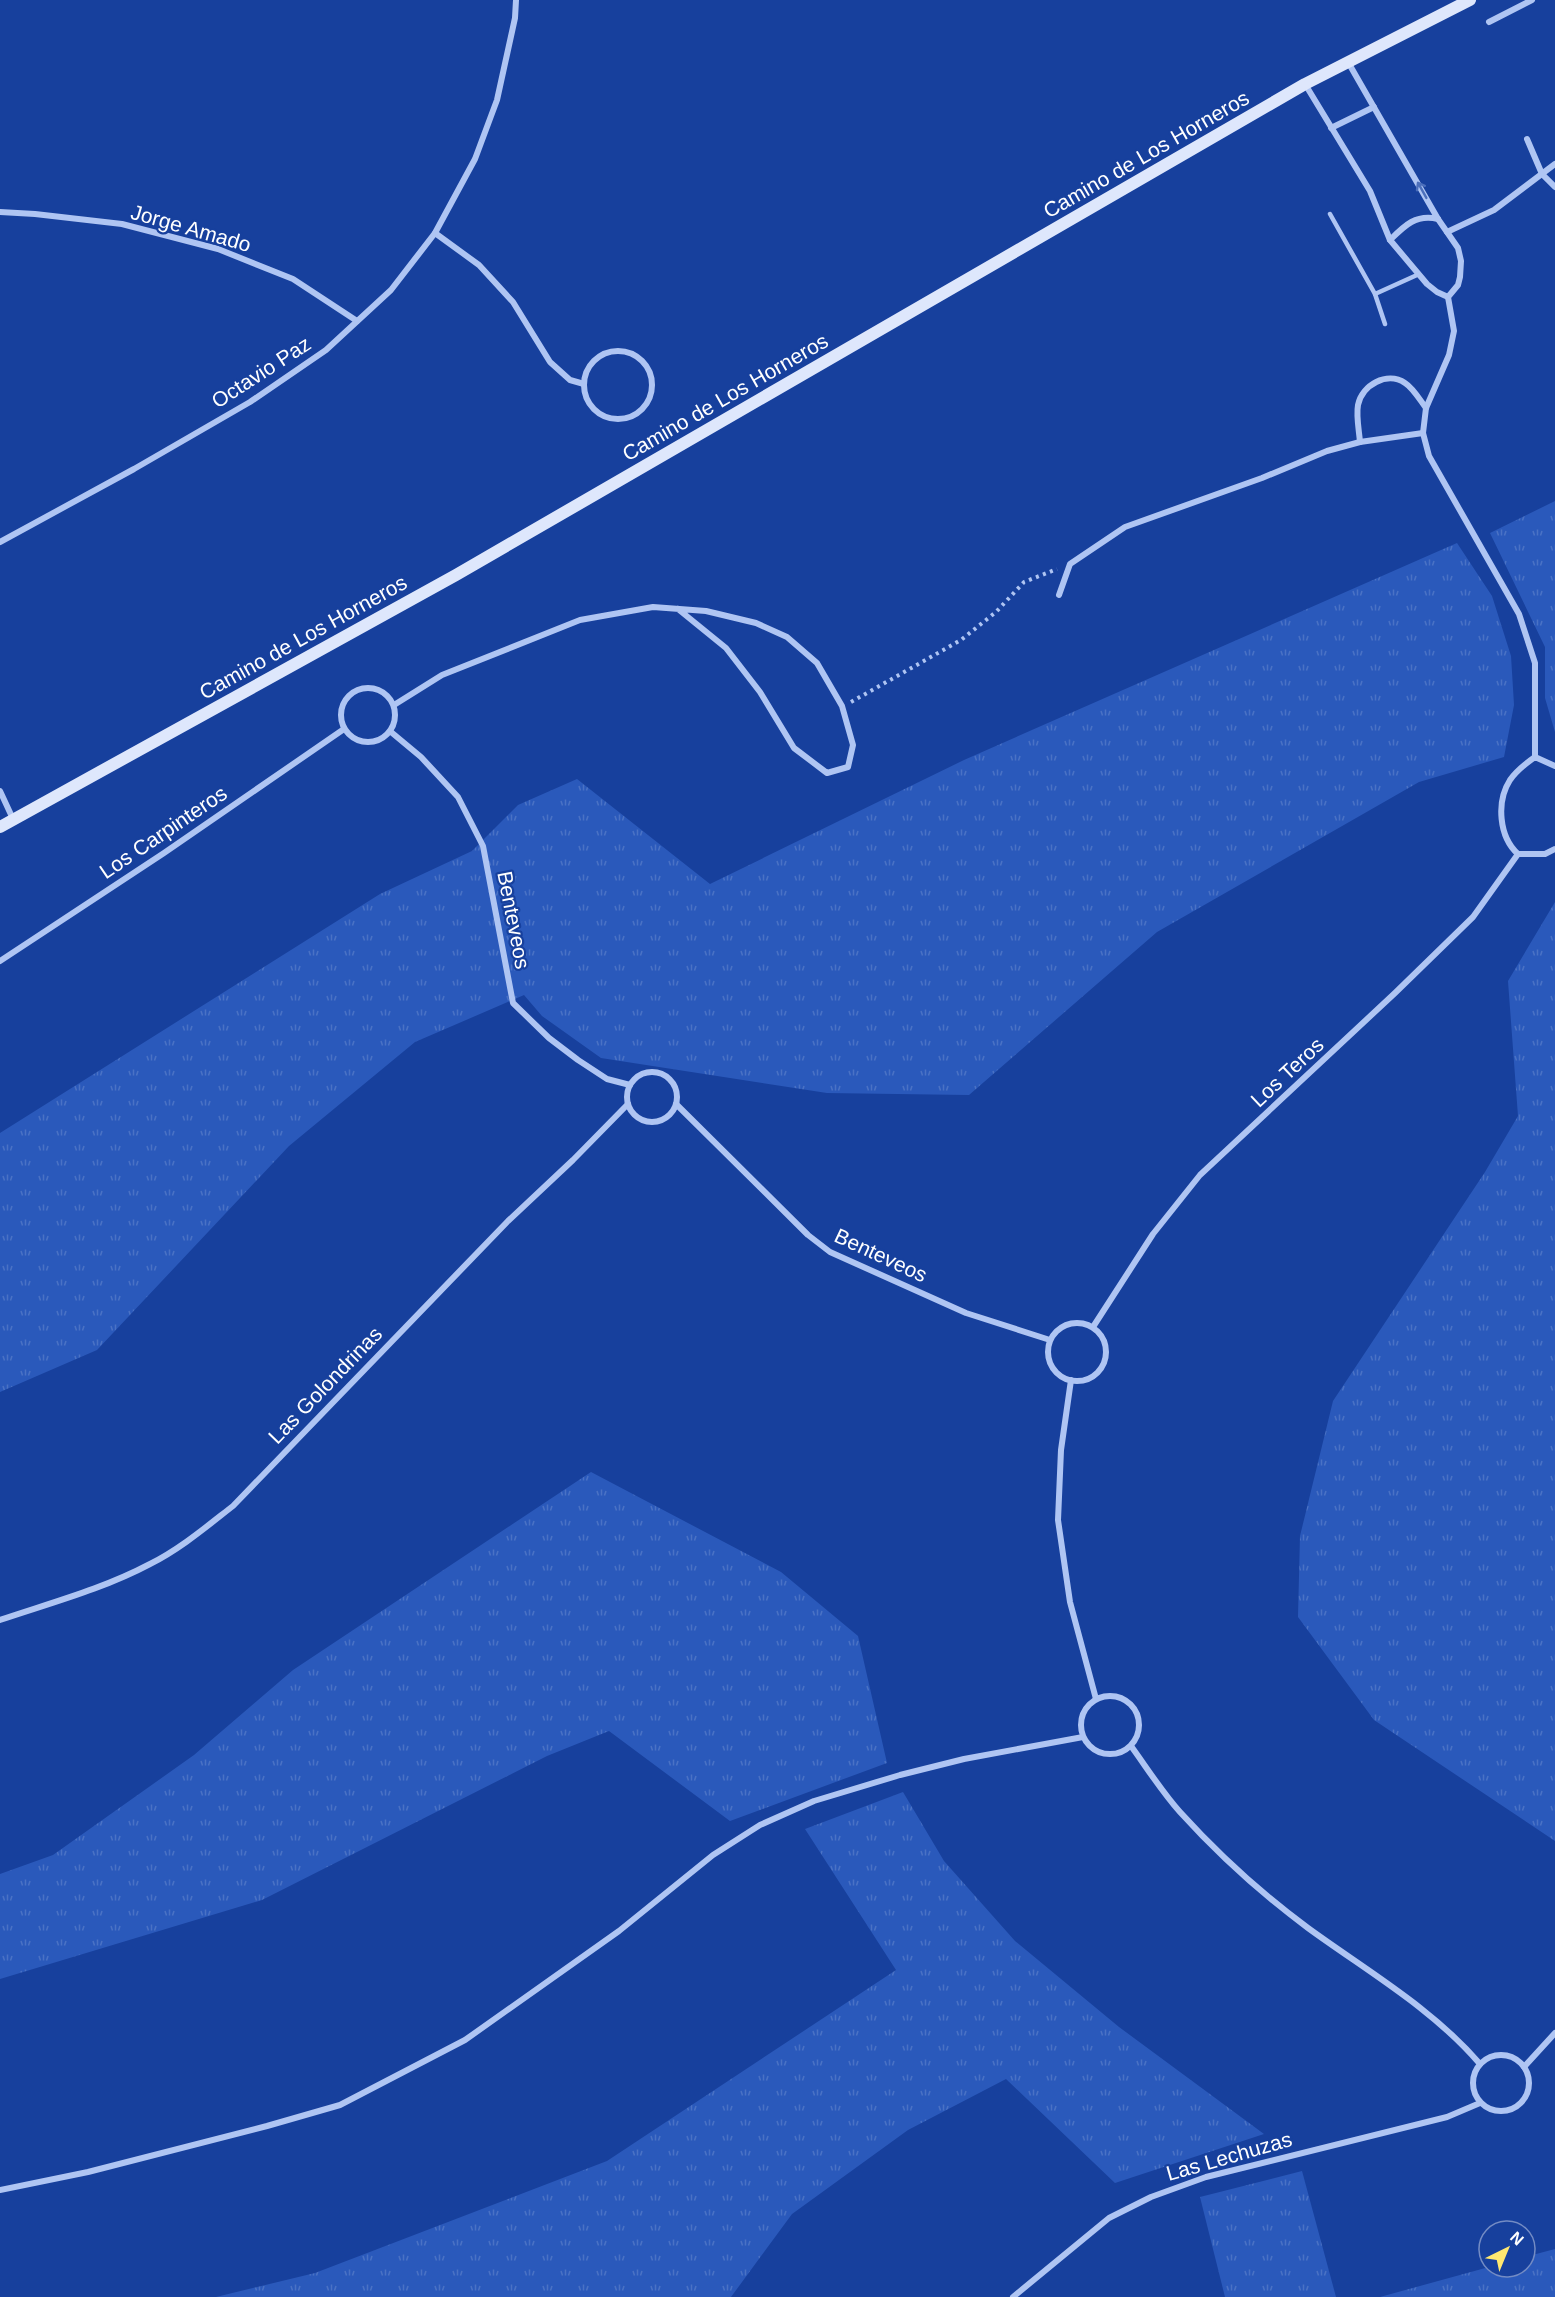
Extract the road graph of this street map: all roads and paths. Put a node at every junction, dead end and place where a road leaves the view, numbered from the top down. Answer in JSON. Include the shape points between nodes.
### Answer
{"nodes":[{"id":1,"x":516,"y":0,"type":"edge"},
{"id":2,"x":1470,"y":0,"type":"edge"},
{"id":3,"x":1532,"y":0,"type":"edge"},
{"id":4,"x":1489,"y":22,"type":"dead end"},
{"id":5,"x":1348,"y":62,"type":"junction"},
{"id":6,"x":1305,"y":84,"type":"junction"},
{"id":7,"x":1374,"y":107,"type":"junction"},
{"id":8,"x":1331,"y":128,"type":"junction"},
{"id":9,"x":1527,"y":139,"type":"dead end"},
{"id":10,"x":1555,"y":164,"type":"edge"},
{"id":11,"x":1542,"y":174,"type":"junction"},
{"id":12,"x":1555,"y":187,"type":"edge"},
{"id":13,"x":0,"y":212,"type":"edge"},
{"id":14,"x":1330,"y":214,"type":"dead end"},
{"id":15,"x":1438,"y":219,"type":"junction"},
{"id":16,"x":1447,"y":231,"type":"junction"},
{"id":17,"x":435,"y":233,"type":"junction"},
{"id":18,"x":1390,"y":240,"type":"junction"},
{"id":19,"x":1418,"y":274,"type":"junction"},
{"id":20,"x":1376,"y":294,"type":"junction"},
{"id":21,"x":1448,"y":297,"type":"junction"},
{"id":22,"x":357,"y":321,"type":"junction"},
{"id":23,"x":1385,"y":324,"type":"dead end"},
{"id":24,"x":584,"y":384,"type":"junction"},
{"id":25,"x":1426,"y":408,"type":"junction"},
{"id":26,"x":1423,"y":433,"type":"junction"},
{"id":27,"x":1360,"y":442,"type":"junction"},
{"id":28,"x":0,"y":542,"type":"edge"},
{"id":29,"x":1070,"y":564,"type":"junction"},
{"id":30,"x":1059,"y":595,"type":"dead end"},
{"id":31,"x":678,"y":609,"type":"junction"},
{"id":32,"x":394,"y":705,"type":"junction"},
{"id":33,"x":842,"y":706,"type":"junction"},
{"id":34,"x":344,"y":729,"type":"junction"},
{"id":35,"x":391,"y":732,"type":"junction"},
{"id":36,"x":1535,"y":757,"type":"junction"},
{"id":37,"x":1555,"y":766,"type":"edge"},
{"id":38,"x":0,"y":791,"type":"edge"},
{"id":39,"x":14,"y":819,"type":"junction"},
{"id":40,"x":0,"y":827,"type":"edge"},
{"id":41,"x":1555,"y":849,"type":"edge"},
{"id":42,"x":1518,"y":854,"type":"junction"},
{"id":43,"x":0,"y":961,"type":"edge"},
{"id":44,"x":630,"y":1085,"type":"junction"},
{"id":45,"x":628,"y":1104,"type":"junction"},
{"id":46,"x":676,"y":1104,"type":"junction"},
{"id":47,"x":1093,"y":1327,"type":"junction"},
{"id":48,"x":1050,"y":1340,"type":"junction"},
{"id":49,"x":1071,"y":1380,"type":"junction"},
{"id":50,"x":0,"y":1620,"type":"edge"},
{"id":51,"x":1096,"y":1699,"type":"junction"},
{"id":52,"x":1083,"y":1737,"type":"junction"},
{"id":53,"x":1131,"y":1746,"type":"junction"},
{"id":54,"x":1555,"y":2032,"type":"edge"},
{"id":55,"x":1480,"y":2064,"type":"junction"},
{"id":56,"x":1524,"y":2067,"type":"junction"},
{"id":57,"x":1480,"y":2103,"type":"junction"},
{"id":58,"x":0,"y":2190,"type":"edge"},
{"id":59,"x":1013,"y":2297,"type":"edge"}],
"edges":[{"from":1,"to":17,"type":"street","name":"Octavio Paz","via":[[497,100],[475,159]]},
{"from":2,"to":5,"type":"street","name":"Camino de Los Horneros"},
{"from":3,"to":4,"type":"street"},
{"from":5,"to":6,"type":"street","name":"Camino de Los Horneros"},
{"from":5,"to":7,"type":"street"},
{"from":6,"to":8,"type":"street"},
{"from":6,"to":39,"type":"street","name":"Camino de Los Horneros","via":[[456,575]]},
{"from":7,"to":8,"type":"street"},
{"from":15,"to":7,"type":"street","one_way":true},
{"from":8,"to":18,"type":"street","via":[[1370,191]]},
{"from":9,"to":11,"type":"street"},
{"from":10,"to":11,"type":"street"},
{"from":11,"to":12,"type":"street"},
{"from":11,"to":16,"type":"street","via":[[1494,210]]},
{"from":13,"to":22,"type":"street","name":"Jorge Amado","via":[[122,224],[218,249],[293,279]]},
{"from":14,"to":20,"type":"lane"},
{"from":15,"to":16,"type":"street"},
{"from":15,"to":18,"type":"street","via":[[1417,218]]},
{"from":16,"to":21,"type":"street","via":[[1461,261],[1458,285]]},
{"from":17,"to":22,"type":"street","name":"Octavio Paz","via":[[391,290]]},
{"from":17,"to":24,"type":"street","via":[[479,265],[513,302],[550,362],[570,380]]},
{"from":18,"to":19,"type":"street"},
{"from":19,"to":20,"type":"lane"},
{"from":19,"to":21,"type":"street"},
{"from":20,"to":23,"type":"lane"},
{"from":21,"to":25,"type":"street","via":[[1454,331],[1449,355]]},
{"from":22,"to":28,"type":"street","name":"Octavio Paz","via":[[326,350],[250,402]]},
{"from":24,"to":24,"type":"street","via":[[591,405],[599,413],[621,419],[641,410],[652,390],[652,379],[641,360],[621,351],[600,356],[592,363]]},
{"from":25,"to":26,"type":"street"},
{"from":25,"to":27,"type":"street","via":[[1406,383],[1396,379],[1375,382],[1360,397]]},
{"from":26,"to":27,"type":"street"},
{"from":26,"to":36,"type":"street","via":[[1429,456],[1519,614],[1535,663]]},
{"from":27,"to":29,"type":"street","via":[[1125,527]]},
{"from":29,"to":30,"type":"street"},
{"from":29,"to":33,"type":"path","via":[[1024,582],[996,612],[961,640]]},
{"from":31,"to":32,"type":"street","via":[[653,607],[580,620],[442,675]]},
{"from":31,"to":33,"type":"street","via":[[746,621],[787,637],[817,663]]},
{"from":31,"to":33,"type":"street","via":[[726,648],[760,692],[794,748],[827,773],[848,767],[853,745]]},
{"from":32,"to":34,"type":"street","via":[[383,691],[365,687],[356,690],[341,711]]},
{"from":32,"to":35,"type":"street"},
{"from":34,"to":35,"type":"street","via":[[367,743]]},
{"from":34,"to":43,"type":"street","name":"Los Carpinteros"},
{"from":35,"to":44,"type":"street","name":"Benteveos","via":[[458,797],[483,846],[513,1003],[578,1060],[607,1079]]},
{"from":36,"to":37,"type":"street"},
{"from":36,"to":42,"type":"street","via":[[1521,766],[1502,796],[1505,837]]},
{"from":38,"to":39,"type":"street"},
{"from":39,"to":40,"type":"street","name":"Camino de Los Horneros"},
{"from":41,"to":42,"type":"street","via":[[1545,854]]},
{"from":42,"to":47,"type":"street","name":"Los Teros","via":[[1473,917],[1200,1175],[1153,1234]]},
{"from":44,"to":45,"type":"street"},
{"from":44,"to":46,"type":"street","name":"Benteveos","via":[[642,1075],[657,1073],[671,1081]]},
{"from":45,"to":46,"type":"street","via":[[637,1117],[652,1122],[668,1117]]},
{"from":45,"to":50,"type":"street","name":"Las Golondrinas","via":[[508,1221],[232,1506],[187,1542],[150,1564],[108,1583]]},
{"from":46,"to":48,"type":"street","name":"Benteveos","via":[[830,1252],[966,1313]]},
{"from":47,"to":48,"type":"street","via":[[1077,1322],[1068,1324]]},
{"from":47,"to":49,"type":"street","via":[[1105,1341],[1106,1359],[1089,1379]]},
{"from":48,"to":49,"type":"street","via":[[1048,1350],[1054,1369]]},
{"from":49,"to":51,"type":"street","via":[[1061,1450],[1058,1520],[1070,1602]]},
{"from":51,"to":52,"type":"street","via":[[1081,1720]]},
{"from":51,"to":53,"type":"street","via":[[1114,1696],[1131,1704],[1139,1730]]},
{"from":52,"to":53,"type":"street","via":[[1088,1745],[1105,1754],[1123,1752]]},
{"from":52,"to":58,"type":"street","via":[[900,1775],[814,1801],[760,1825],[713,1855],[619,1931],[465,2040],[340,2105],[88,2172]]},
{"from":53,"to":55,"type":"street","via":[[1179,1811],[1241,1874],[1308,1928],[1416,2004]]},
{"from":54,"to":56,"type":"street"},
{"from":55,"to":56,"type":"street","via":[[1498,2055],[1516,2060]]},
{"from":55,"to":57,"type":"street","via":[[1473,2088]]},
{"from":56,"to":57,"type":"street","via":[[1529,2085],[1515,2108],[1497,2111]]},
{"from":57,"to":59,"type":"street","name":"Las Lechuzas","via":[[1447,2117],[1206,2177],[1151,2197],[1109,2218]]}]}
